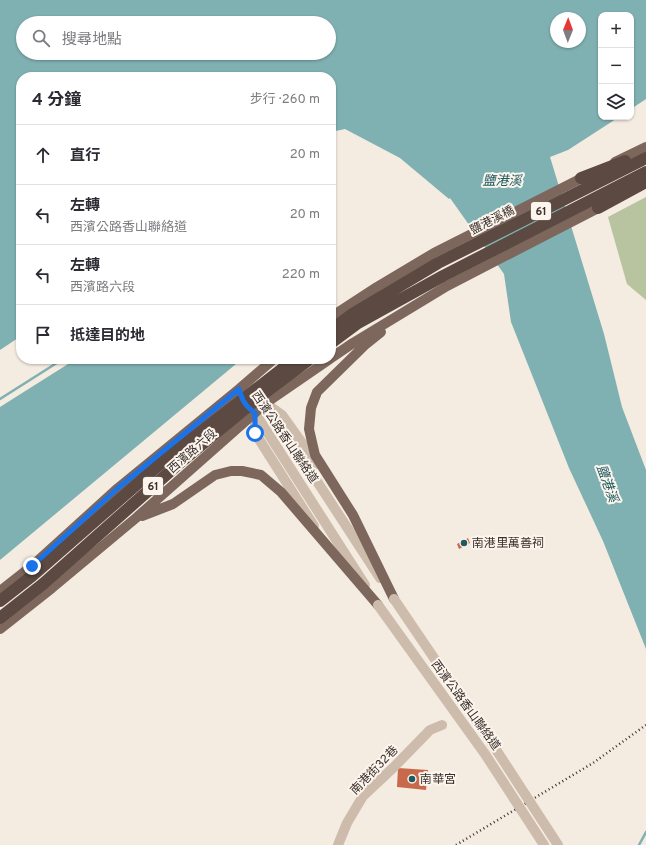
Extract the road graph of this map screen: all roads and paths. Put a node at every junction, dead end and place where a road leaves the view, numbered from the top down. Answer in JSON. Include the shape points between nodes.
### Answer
{"nodes":[{"id":1,"x":644,"y":153,"type":"edge"},
{"id":2,"x":646,"y":172,"type":"edge"},
{"id":3,"x":581,"y":178,"type":"joint"},
{"id":4,"x":646,"y":182,"type":"edge"},
{"id":5,"x":646,"y":187,"type":"edge"},
{"id":6,"x":598,"y":208,"type":"junction"},
{"id":7,"x":436,"y":258,"type":"junction"},
{"id":8,"x":445,"y":281,"type":"junction"},
{"id":9,"x":409,"y":309,"type":"junction"},
{"id":10,"x":336,"y":314,"type":"edge"},
{"id":11,"x":336,"y":326,"type":"edge"},
{"id":12,"x":336,"y":339,"type":"edge"},
{"id":13,"x":336,"y":355,"type":"edge"},
{"id":14,"x":271,"y":364,"type":"edge"},
{"id":15,"x":290,"y":364,"type":"edge"},
{"id":16,"x":303,"y":364,"type":"edge"},
{"id":17,"x":321,"y":364,"type":"edge"},
{"id":18,"x":259,"y":398,"type":"junction"},
{"id":19,"x":246,"y":402,"type":"junction"},
{"id":20,"x":353,"y":515,"type":"junction"},
{"id":21,"x":136,"y":518,"type":"junction"},
{"id":22,"x":330,"y":550,"type":"junction"},
{"id":23,"x":0,"y":591,"type":"edge"},
{"id":24,"x":394,"y":599,"type":"junction"},
{"id":25,"x":0,"y":601,"type":"edge"},
{"id":26,"x":378,"y":605,"type":"junction"},
{"id":27,"x":0,"y":618,"type":"edge"},
{"id":28,"x":0,"y":629,"type":"edge"},
{"id":29,"x":442,"y":725,"type":"dead end"},
{"id":30,"x":338,"y":845,"type":"edge"},
{"id":31,"x":544,"y":845,"type":"edge"},
{"id":32,"x":558,"y":845,"type":"edge"}],
"edges":[{"from":1,"to":3,"type":"highway"},
{"from":1,"to":7,"type":"highway","name":"鹽港溪橋","number":"61"},
{"from":2,"to":8,"type":"highway","number":"61"},
{"from":3,"to":7,"type":"main road","name":"鹽港溪橋","number":"61"},
{"from":4,"to":6,"type":"highway"},
{"from":5,"to":6,"type":"main road","number":"61"},
{"from":6,"to":8,"type":"main road","number":"61"},
{"from":7,"to":10,"type":"main road","number":"61","via":[[376,287]]},
{"from":7,"to":11,"type":"highway","number":"61"},
{"from":8,"to":9,"type":"main road","name":"西濱路六段","number":"61"},
{"from":8,"to":12,"type":"highway","number":"61","via":[[358,323]]},
{"from":9,"to":13,"type":"main road","name":"西濱路六段","number":"61"},
{"from":9,"to":20,"type":"main road","via":[[366,344],[316,392],[311,408],[310,429],[314,455]]},
{"from":14,"to":19,"type":"main road","name":"西濱路六段","number":"61"},
{"from":15,"to":18,"type":"highway","number":"61"},
{"from":16,"to":18,"type":"highway","number":"61"},
{"from":17,"to":18,"type":"main road","name":"西濱路六段","number":"61"},
{"from":18,"to":19,"type":"highway","number":"61"},
{"from":18,"to":19,"type":"main road","name":"西濱路六段","number":"61"},
{"from":18,"to":20,"type":"street","via":[[282,415]]},
{"from":18,"to":24,"type":"street","name":"西濱公路香山聯絡道"},
{"from":19,"to":21,"type":"main road","name":"西濱路六段","number":"61"},
{"from":19,"to":22,"type":"street","via":[[255,433]]},
{"from":19,"to":23,"type":"main road","name":"西濱路六段","number":"61","via":[[118,488],[32,566]]},
{"from":19,"to":25,"type":"highway","number":"61","via":[[167,458]]},
{"from":19,"to":26,"type":"street","name":"西濱公路香山聯絡道"},
{"from":19,"to":27,"type":"highway","number":"61","via":[[43,584]]},
{"from":20,"to":24,"type":"main road"},
{"from":21,"to":22,"type":"main road","via":[[173,504],[215,475],[242,471],[261,475],[280,492]]},
{"from":21,"to":28,"type":"main road","name":"西濱路六段","number":"61"},
{"from":22,"to":26,"type":"main road"},
{"from":24,"to":32,"type":"street","name":"西濱公路香山聯絡道","bridge":true},
{"from":26,"to":31,"type":"street","name":"西濱公路香山聯絡道","bridge":true,"via":[[485,754]]},
{"from":29,"to":30,"type":"street","name":"南港街32巷","via":[[430,730],[364,796],[347,823]]}]}
